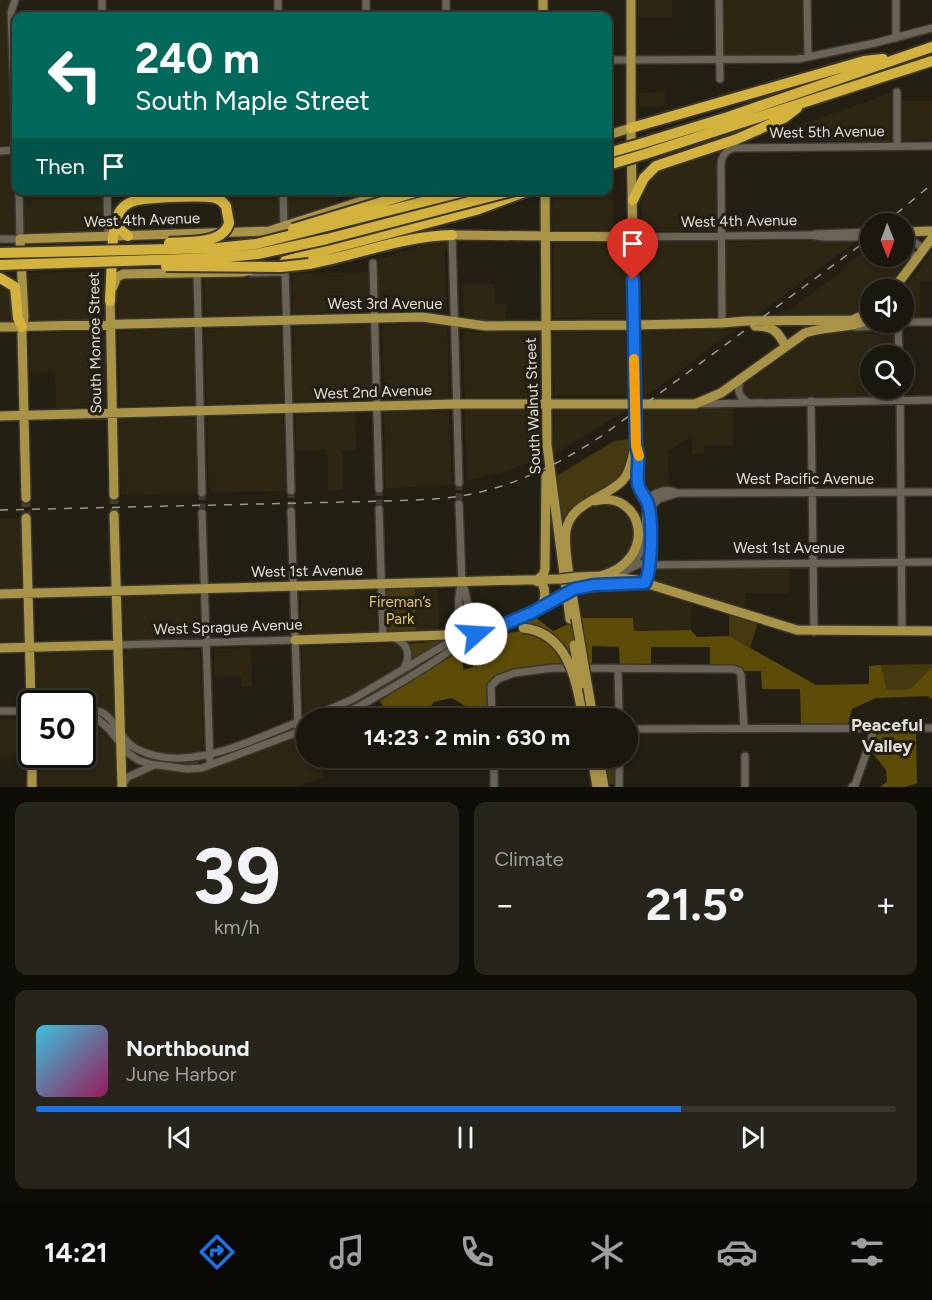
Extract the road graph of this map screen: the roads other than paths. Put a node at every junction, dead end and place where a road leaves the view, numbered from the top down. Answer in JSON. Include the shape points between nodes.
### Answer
{"nodes":[{"id":1,"x":15,"y":0,"type":"edge"},
{"id":2,"x":631,"y":0,"type":"edge"},
{"id":3,"x":719,"y":0,"type":"edge"},
{"id":4,"x":807,"y":0,"type":"edge"},
{"id":5,"x":896,"y":0,"type":"edge"},
{"id":6,"x":12,"y":28,"type":"edge"},
{"id":7,"x":932,"y":28,"type":"edge"},
{"id":8,"x":896,"y":38,"type":"junction"},
{"id":9,"x":932,"y":47,"type":"edge"},
{"id":10,"x":808,"y":57,"type":"junction"},
{"id":11,"x":904,"y":57,"type":"junction"},
{"id":12,"x":612,"y":60,"type":"edge"},
{"id":13,"x":632,"y":60,"type":"junction"},
{"id":14,"x":720,"y":60,"type":"junction"},
{"id":15,"x":932,"y":61,"type":"edge"},
{"id":16,"x":720,"y":79,"type":"dead end"},
{"id":17,"x":897,"y":92,"type":"dead end"},
{"id":18,"x":802,"y":104,"type":"junction"},
{"id":19,"x":631,"y":128,"type":"junction"},
{"id":20,"x":612,"y":134,"type":"edge"},
{"id":21,"x":897,"y":146,"type":"junction"},
{"id":22,"x":932,"y":146,"type":"edge"},
{"id":23,"x":644,"y":149,"type":"junction"},
{"id":24,"x":612,"y":153,"type":"edge"},
{"id":25,"x":612,"y":163,"type":"edge"},
{"id":26,"x":19,"y":195,"type":"edge"},
{"id":27,"x":107,"y":195,"type":"edge"},
{"id":28,"x":283,"y":195,"type":"edge"},
{"id":29,"x":368,"y":195,"type":"edge"},
{"id":30,"x":380,"y":195,"type":"edge"},
{"id":31,"x":405,"y":195,"type":"edge"},
{"id":32,"x":451,"y":195,"type":"edge"},
{"id":33,"x":496,"y":195,"type":"edge"},
{"id":34,"x":516,"y":195,"type":"edge"},
{"id":35,"x":545,"y":195,"type":"edge"},
{"id":36,"x":633,"y":200,"type":"junction"},
{"id":37,"x":338,"y":208,"type":"junction"},
{"id":38,"x":117,"y":217,"type":"junction"},
{"id":39,"x":284,"y":227,"type":"junction"},
{"id":40,"x":932,"y":231,"type":"edge"},
{"id":41,"x":860,"y":232,"type":"edge"},
{"id":42,"x":914,"y":233,"type":"edge"},
{"id":43,"x":452,"y":235,"type":"junction"},
{"id":44,"x":545,"y":235,"type":"junction"},
{"id":45,"x":810,"y":235,"type":"junction"},
{"id":46,"x":128,"y":236,"type":"junction"},
{"id":47,"x":721,"y":236,"type":"junction"},
{"id":48,"x":111,"y":237,"type":"junction"},
{"id":49,"x":633,"y":237,"type":"junction"},
{"id":50,"x":860,"y":237,"type":"edge"},
{"id":51,"x":932,"y":238,"type":"edge"},
{"id":52,"x":0,"y":239,"type":"edge"},
{"id":53,"x":20,"y":239,"type":"junction"},
{"id":54,"x":43,"y":239,"type":"junction"},
{"id":55,"x":914,"y":242,"type":"edge"},
{"id":56,"x":217,"y":248,"type":"junction"},
{"id":57,"x":923,"y":248,"type":"junction"},
{"id":58,"x":0,"y":253,"type":"edge"},
{"id":59,"x":78,"y":253,"type":"junction"},
{"id":60,"x":916,"y":257,"type":"joint"},
{"id":61,"x":285,"y":261,"type":"junction"},
{"id":62,"x":373,"y":263,"type":"dead end"},
{"id":63,"x":58,"y":264,"type":"junction"},
{"id":64,"x":0,"y":265,"type":"edge"},
{"id":65,"x":22,"y":269,"type":"junction"},
{"id":66,"x":242,"y":272,"type":"junction"},
{"id":67,"x":197,"y":273,"type":"junction"},
{"id":68,"x":285,"y":274,"type":"junction"},
{"id":69,"x":0,"y":278,"type":"edge"},
{"id":70,"x":901,"y":279,"type":"edge"},
{"id":71,"x":110,"y":301,"type":"junction"},
{"id":72,"x":860,"y":316,"type":"edge"},
{"id":73,"x":374,"y":318,"type":"junction"},
{"id":74,"x":286,"y":320,"type":"junction"},
{"id":75,"x":454,"y":320,"type":"junction"},
{"id":76,"x":860,"y":321,"type":"edge"},
{"id":77,"x":932,"y":322,"type":"edge"},
{"id":78,"x":198,"y":323,"type":"junction"},
{"id":79,"x":722,"y":323,"type":"junction"},
{"id":80,"x":914,"y":323,"type":"edge"},
{"id":81,"x":844,"y":324,"type":"junction"},
{"id":82,"x":110,"y":325,"type":"junction"},
{"id":83,"x":546,"y":325,"type":"junction"},
{"id":84,"x":634,"y":325,"type":"junction"},
{"id":85,"x":860,"y":325,"type":"edge"},
{"id":86,"x":0,"y":327,"type":"edge"},
{"id":87,"x":22,"y":327,"type":"junction"},
{"id":88,"x":785,"y":345,"type":"junction"},
{"id":89,"x":740,"y":379,"type":"junction"},
{"id":90,"x":900,"y":400,"type":"junction"},
{"id":91,"x":932,"y":400,"type":"edge"},
{"id":92,"x":811,"y":401,"type":"junction"},
{"id":93,"x":747,"y":402,"type":"junction"},
{"id":94,"x":634,"y":403,"type":"junction"},
{"id":95,"x":455,"y":404,"type":"junction"},
{"id":96,"x":547,"y":404,"type":"junction"},
{"id":97,"x":695,"y":405,"type":"junction"},
{"id":98,"x":376,"y":407,"type":"junction"},
{"id":99,"x":289,"y":409,"type":"junction"},
{"id":100,"x":200,"y":411,"type":"junction"},
{"id":101,"x":112,"y":413,"type":"junction"},
{"id":102,"x":24,"y":415,"type":"junction"},
{"id":103,"x":0,"y":416,"type":"edge"},
{"id":104,"x":547,"y":446,"type":"junction"},
{"id":105,"x":636,"y":446,"type":"junction"},
{"id":106,"x":459,"y":483,"type":"tunnel mouth"},
{"id":107,"x":379,"y":489,"type":"tunnel mouth"},
{"id":108,"x":291,"y":491,"type":"tunnel mouth"},
{"id":109,"x":813,"y":492,"type":"junction"},
{"id":110,"x":900,"y":492,"type":"junction"},
{"id":111,"x":932,"y":492,"type":"edge"},
{"id":112,"x":202,"y":493,"type":"tunnel mouth"},
{"id":113,"x":678,"y":493,"type":"junction"},
{"id":114,"x":114,"y":495,"type":"tunnel mouth"},
{"id":115,"x":26,"y":498,"type":"tunnel mouth"},
{"id":116,"x":647,"y":501,"type":"junction"},
{"id":117,"x":587,"y":503,"type":"junction"},
{"id":118,"x":459,"y":504,"type":"tunnel mouth"},
{"id":119,"x":379,"y":509,"type":"tunnel mouth"},
{"id":120,"x":291,"y":511,"type":"tunnel mouth"},
{"id":121,"x":202,"y":513,"type":"tunnel mouth"},
{"id":122,"x":650,"y":514,"type":"junction"},
{"id":123,"x":114,"y":515,"type":"tunnel mouth"},
{"id":124,"x":26,"y":518,"type":"tunnel mouth"},
{"id":125,"x":932,"y":562,"type":"edge"},
{"id":126,"x":813,"y":563,"type":"junction"},
{"id":127,"x":901,"y":563,"type":"junction"},
{"id":128,"x":651,"y":565,"type":"junction"},
{"id":129,"x":633,"y":566,"type":"junction"},
{"id":130,"x":600,"y":576,"type":"junction"},
{"id":131,"x":614,"y":576,"type":"junction"},
{"id":132,"x":536,"y":581,"type":"junction"},
{"id":133,"x":462,"y":582,"type":"junction"},
{"id":134,"x":577,"y":583,"type":"junction"},
{"id":135,"x":645,"y":583,"type":"junction"},
{"id":136,"x":381,"y":584,"type":"junction"},
{"id":137,"x":294,"y":586,"type":"junction"},
{"id":138,"x":204,"y":589,"type":"junction"},
{"id":139,"x":116,"y":591,"type":"junction"},
{"id":140,"x":28,"y":593,"type":"junction"},
{"id":141,"x":0,"y":594,"type":"edge"},
{"id":142,"x":541,"y":607,"type":"junction"},
{"id":143,"x":573,"y":618,"type":"junction"},
{"id":144,"x":498,"y":627,"type":"junction"},
{"id":145,"x":902,"y":631,"type":"junction"},
{"id":146,"x":932,"y":631,"type":"edge"},
{"id":147,"x":814,"y":632,"type":"junction"},
{"id":148,"x":461,"y":634,"type":"junction"},
{"id":149,"x":388,"y":637,"type":"junction"},
{"id":150,"x":295,"y":640,"type":"junction"},
{"id":151,"x":206,"y":642,"type":"junction"},
{"id":152,"x":117,"y":645,"type":"junction"},
{"id":153,"x":29,"y":647,"type":"junction"},
{"id":154,"x":0,"y":648,"type":"edge"},
{"id":155,"x":403,"y":669,"type":"junction"},
{"id":156,"x":618,"y":669,"type":"junction"},
{"id":157,"x":408,"y":677,"type":"junction"},
{"id":158,"x":30,"y":690,"type":"edge"},
{"id":159,"x":353,"y":699,"type":"junction"},
{"id":160,"x":358,"y":707,"type":"joint"},
{"id":161,"x":297,"y":708,"type":"edge"},
{"id":162,"x":332,"y":708,"type":"edge"},
{"id":163,"x":492,"y":708,"type":"edge"},
{"id":164,"x":582,"y":708,"type":"edge"},
{"id":165,"x":584,"y":708,"type":"edge"},
{"id":166,"x":591,"y":708,"type":"edge"},
{"id":167,"x":618,"y":708,"type":"edge"},
{"id":168,"x":0,"y":711,"type":"edge"},
{"id":169,"x":18,"y":711,"type":"edge"},
{"id":170,"x":96,"y":718,"type":"edge"},
{"id":171,"x":296,"y":723,"type":"edge"},
{"id":172,"x":744,"y":728,"type":"junction"},
{"id":173,"x":873,"y":728,"type":"junction"},
{"id":174,"x":932,"y":728,"type":"edge"},
{"id":175,"x":638,"y":729,"type":"edge"},
{"id":176,"x":296,"y":733,"type":"edge"},
{"id":177,"x":121,"y":741,"type":"junction"},
{"id":178,"x":158,"y":756,"type":"junction"},
{"id":179,"x":209,"y":756,"type":"junction"},
{"id":180,"x":745,"y":756,"type":"dead end"},
{"id":181,"x":157,"y":765,"type":"junction"},
{"id":182,"x":210,"y":765,"type":"junction"},
{"id":183,"x":32,"y":768,"type":"edge"},
{"id":184,"x":494,"y":768,"type":"edge"},
{"id":185,"x":594,"y":768,"type":"edge"},
{"id":186,"x":601,"y":768,"type":"edge"},
{"id":187,"x":619,"y":768,"type":"edge"},
{"id":188,"x":122,"y":786,"type":"edge"},
{"id":189,"x":33,"y":787,"type":"edge"},
{"id":190,"x":494,"y":787,"type":"edge"},
{"id":191,"x":597,"y":787,"type":"edge"},
{"id":192,"x":604,"y":787,"type":"edge"},
{"id":193,"x":619,"y":787,"type":"edge"},
{"id":194,"x":746,"y":787,"type":"edge"},
{"id":195,"x":852,"y":787,"type":"edge"}],
"edges":[{"from":1,"to":6,"type":"street"},
{"from":2,"to":13,"type":"main road"},
{"from":3,"to":14,"type":"street"},
{"from":4,"to":10,"type":"street"},
{"from":5,"to":8,"type":"street"},
{"from":7,"to":8,"type":"street"},
{"from":8,"to":10,"type":"street"},
{"from":9,"to":11,"type":"highway"},
{"from":10,"to":14,"type":"street"},
{"from":11,"to":19,"type":"highway","via":[[864,62]]},
{"from":11,"to":23,"type":"highway"},
{"from":12,"to":13,"type":"street"},
{"from":13,"to":14,"type":"street"},
{"from":13,"to":19,"type":"main road"},
{"from":14,"to":16,"type":"street"},
{"from":15,"to":18,"type":"highway"},
{"from":17,"to":21,"type":"street"},
{"from":18,"to":23,"type":"highway"},
{"from":18,"to":36,"type":"highway","via":[[784,118],[737,139],[660,164],[644,178]]},
{"from":19,"to":20,"type":"main road"},
{"from":19,"to":36,"type":"main road"},
{"from":21,"to":22,"type":"street","name":"West 5th Avenue"},
{"from":21,"to":47,"type":"street","name":"West 5th Avenue","via":[[728,150],[721,166]]},
{"from":23,"to":24,"type":"highway","bridge":true},
{"from":23,"to":25,"type":"highway","bridge":true},
{"from":26,"to":53,"type":"street"},
{"from":27,"to":48,"type":"street"},
{"from":28,"to":39,"type":"street"},
{"from":29,"to":37,"type":"street"},
{"from":30,"to":37,"type":"main road","name":"West 4th Avenue"},
{"from":31,"to":56,"type":"highway","bridge":true},
{"from":32,"to":56,"type":"highway","bridge":true,"via":[[276,240]]},
{"from":33,"to":63,"type":"highway","bridge":true,"via":[[258,254]]},
{"from":34,"to":61,"type":"highway","via":[[476,210]]},
{"from":35,"to":44,"type":"main road","name":"South Walnut Street"},
{"from":36,"to":49,"type":"main road"},
{"from":37,"to":39,"type":"main road","name":"West 4th Avenue"},
{"from":38,"to":46,"type":"highway","via":[[117,226]]},
{"from":38,"to":48,"type":"highway"},
{"from":38,"to":59,"type":"highway","bridge":true,"via":[[133,201],[207,197],[217,198],[226,206],[229,223],[227,230],[213,239]]},
{"from":39,"to":46,"type":"main road","name":"West 4th Avenue"},
{"from":39,"to":61,"type":"street"},
{"from":40,"to":42,"type":"main road"},
{"from":41,"to":45,"type":"street","name":"West 4th Avenue"},
{"from":43,"to":44,"type":"main road","name":"West 4th Avenue"},
{"from":43,"to":63,"type":"highway","bridge":true,"via":[[406,240],[309,264],[269,267]]},
{"from":43,"to":75,"type":"street"},
{"from":44,"to":49,"type":"main road","name":"West 4th Avenue"},
{"from":44,"to":83,"type":"main road","name":"South Walnut Street"},
{"from":45,"to":47,"type":"street","name":"West 4th Avenue"},
{"from":45,"to":50,"type":"street","name":"West 4th Avenue"},
{"from":46,"to":48,"type":"main road","name":"West 4th Avenue"},
{"from":47,"to":49,"type":"street","name":"West 4th Avenue"},
{"from":47,"to":79,"type":"street"},
{"from":48,"to":54,"type":"main road","name":"West 4th Avenue"},
{"from":48,"to":71,"type":"highway"},
{"from":49,"to":84,"type":"main road"},
{"from":51,"to":57,"type":"main road"},
{"from":52,"to":53,"type":"street","name":"West 4th Avenue"},
{"from":53,"to":54,"type":"main road","name":"West 4th Avenue"},
{"from":53,"to":65,"type":"main road"},
{"from":54,"to":65,"type":"main road","via":[[29,249]]},
{"from":55,"to":57,"type":"street"},
{"from":56,"to":59,"type":"highway","bridge":true},
{"from":57,"to":60,"type":"main road"},
{"from":58,"to":59,"type":"highway","bridge":true},
{"from":60,"to":70,"type":"main road"},
{"from":61,"to":66,"type":"main road"},
{"from":61,"to":68,"type":"street"},
{"from":62,"to":73,"type":"street"},
{"from":63,"to":64,"type":"highway","bridge":true},
{"from":65,"to":87,"type":"main road"},
{"from":66,"to":67,"type":"main road"},
{"from":66,"to":68,"type":"street"},
{"from":67,"to":71,"type":"main road","via":[[121,274],[115,279]]},
{"from":67,"to":78,"type":"street"},
{"from":68,"to":74,"type":"street"},
{"from":69,"to":87,"type":"highway","via":[[15,287]]},
{"from":71,"to":82,"type":"main road","name":"South Monroe Street"},
{"from":72,"to":81,"type":"main road"},
{"from":73,"to":74,"type":"main road","name":"West 3rd Avenue"},
{"from":73,"to":75,"type":"main road","name":"West 3rd Avenue"},
{"from":73,"to":98,"type":"street"},
{"from":74,"to":78,"type":"main road","name":"West 3rd Avenue"},
{"from":74,"to":99,"type":"street"},
{"from":75,"to":83,"type":"main road","name":"West 3rd Avenue","via":[[482,325]]},
{"from":75,"to":95,"type":"street"},
{"from":76,"to":81,"type":"main road"},
{"from":77,"to":80,"type":"street","name":"West 3rd Avenue"},
{"from":78,"to":82,"type":"main road","name":"West 3rd Avenue"},
{"from":78,"to":100,"type":"street"},
{"from":79,"to":81,"type":"main road","name":"West 3rd Avenue"},
{"from":79,"to":84,"type":"main road","name":"West 3rd Avenue"},
{"from":79,"to":88,"type":"main road","via":[[772,328]]},
{"from":81,"to":85,"type":"street","name":"West 3rd Avenue"},
{"from":81,"to":88,"type":"main road","via":[[816,329]]},
{"from":82,"to":87,"type":"main road","name":"West 3rd Avenue"},
{"from":82,"to":101,"type":"main road","name":"South Monroe Street"},
{"from":83,"to":84,"type":"main road","name":"West 3rd Avenue"},
{"from":83,"to":96,"type":"main road","name":"South Walnut Street"},
{"from":84,"to":94,"type":"main road"},
{"from":86,"to":87,"type":"main road","name":"West 3rd Avenue"},
{"from":87,"to":102,"type":"main road"},
{"from":88,"to":89,"type":"main road"},
{"from":89,"to":93,"type":"street","via":[[739,395]]},
{"from":89,"to":97,"type":"main road"},
{"from":90,"to":91,"type":"street","name":"West 2nd Avenue"},
{"from":90,"to":92,"type":"street","name":"West 2nd Avenue"},
{"from":90,"to":110,"type":"street"},
{"from":92,"to":93,"type":"street","name":"West 2nd Avenue"},
{"from":92,"to":109,"type":"street"},
{"from":93,"to":97,"type":"street","name":"West 2nd Avenue"},
{"from":94,"to":96,"type":"main road","name":"West 2nd Avenue"},
{"from":94,"to":97,"type":"main road","name":"West 2nd Avenue"},
{"from":94,"to":105,"type":"main road"},
{"from":95,"to":96,"type":"main road","name":"West 2nd Avenue"},
{"from":95,"to":98,"type":"main road","name":"West 2nd Avenue"},
{"from":95,"to":106,"type":"street"},
{"from":96,"to":104,"type":"main road","name":"South Walnut Street"},
{"from":98,"to":99,"type":"main road","name":"West 2nd Avenue"},
{"from":98,"to":107,"type":"street"},
{"from":99,"to":100,"type":"main road","name":"West 2nd Avenue"},
{"from":99,"to":108,"type":"street"},
{"from":100,"to":101,"type":"main road","name":"West 2nd Avenue"},
{"from":100,"to":112,"type":"street"},
{"from":101,"to":102,"type":"main road","name":"West 2nd Avenue"},
{"from":101,"to":114,"type":"main road","name":"South Monroe Street"},
{"from":102,"to":103,"type":"main road","name":"West 2nd Avenue"},
{"from":102,"to":115,"type":"main road"},
{"from":104,"to":132,"type":"main road","via":[[545,569]]},
{"from":104,"to":143,"type":"main road","name":"South Walnut Street"},
{"from":105,"to":116,"type":"street","via":[[638,485]]},
{"from":105,"to":117,"type":"main road","via":[[623,480]]},
{"from":109,"to":110,"type":"street","name":"West Pacific Avenue"},
{"from":109,"to":113,"type":"street","name":"West Pacific Avenue"},
{"from":109,"to":126,"type":"street"},
{"from":110,"to":111,"type":"street","name":"West Pacific Avenue"},
{"from":110,"to":127,"type":"street"},
{"from":113,"to":116,"type":"street","name":"West Pacific Avenue","via":[[658,492]]},
{"from":113,"to":122,"type":"street","name":"West Pacific Avenue","via":[[657,500]]},
{"from":116,"to":122,"type":"main road"},
{"from":116,"to":129,"type":"street","via":[[643,546]]},
{"from":117,"to":130,"type":"main road","via":[[614,500],[634,515],[638,526],[637,548],[631,559],[618,570]]},
{"from":117,"to":143,"type":"main road","via":[[574,513],[566,531]]},
{"from":118,"to":133,"type":"street"},
{"from":119,"to":136,"type":"street"},
{"from":120,"to":137,"type":"street"},
{"from":121,"to":138,"type":"street"},
{"from":122,"to":128,"type":"street"},
{"from":123,"to":139,"type":"main road"},
{"from":124,"to":140,"type":"main road"},
{"from":125,"to":127,"type":"street","name":"West 1st Avenue"},
{"from":126,"to":127,"type":"street","name":"West 1st Avenue"},
{"from":126,"to":128,"type":"street","name":"West 1st Avenue"},
{"from":126,"to":147,"type":"street"},
{"from":127,"to":145,"type":"street"},
{"from":128,"to":129,"type":"street","name":"West 1st Avenue","via":[[644,562]]},
{"from":128,"to":135,"type":"street"},
{"from":129,"to":131,"type":"street","name":"West 1st Avenue"},
{"from":130,"to":131,"type":"main road","name":"West 1st Avenue"},
{"from":130,"to":134,"type":"main road","name":"West 1st Avenue"},
{"from":131,"to":135,"type":"main road","name":"West 1st Avenue"},
{"from":132,"to":133,"type":"main road","name":"West 1st Avenue"},
{"from":132,"to":134,"type":"main road","name":"West 1st Avenue","bridge":true,"via":[[560,579]]},
{"from":132,"to":142,"type":"main road","via":[[545,590]]},
{"from":133,"to":136,"type":"main road","name":"West 1st Avenue"},
{"from":133,"to":148,"type":"street","via":[[457,593]]},
{"from":134,"to":135,"type":"main road"},
{"from":134,"to":142,"type":"main road","bridge":true},
{"from":135,"to":147,"type":"main road","name":"West 1st Avenue"},
{"from":136,"to":137,"type":"main road","name":"West 1st Avenue"},
{"from":136,"to":149,"type":"street"},
{"from":137,"to":138,"type":"main road","name":"West 1st Avenue"},
{"from":137,"to":150,"type":"street"},
{"from":138,"to":139,"type":"main road","name":"West 1st Avenue"},
{"from":138,"to":151,"type":"street"},
{"from":139,"to":140,"type":"main road","name":"West 1st Avenue"},
{"from":139,"to":152,"type":"main road"},
{"from":140,"to":141,"type":"main road","name":"West 1st Avenue"},
{"from":140,"to":153,"type":"main road"},
{"from":142,"to":144,"type":"main road"},
{"from":143,"to":165,"type":"main road","bridge":true},
{"from":143,"to":166,"type":"main road","bridge":true},
{"from":144,"to":148,"type":"main road","name":"West Sprague Avenue"},
{"from":144,"to":164,"type":"main road","bridge":true,"via":[[523,627],[546,634],[560,647]]},
{"from":145,"to":146,"type":"main road","name":"West 1st Avenue"},
{"from":145,"to":147,"type":"main road","name":"West 1st Avenue"},
{"from":148,"to":149,"type":"main road","name":"West Sprague Avenue"},
{"from":148,"to":155,"type":"street"},
{"from":148,"to":157,"type":"street","via":[[462,641],[450,651]]},
{"from":149,"to":150,"type":"main road","name":"West Sprague Avenue"},
{"from":149,"to":155,"type":"street","via":[[403,643],[407,651],[408,661]]},
{"from":150,"to":151,"type":"street","name":"West Sprague Avenue"},
{"from":150,"to":161,"type":"street"},
{"from":151,"to":152,"type":"street","name":"West Sprague Avenue"},
{"from":151,"to":179,"type":"street"},
{"from":152,"to":153,"type":"main road","name":"West Sprague Avenue"},
{"from":152,"to":177,"type":"main road"},
{"from":153,"to":154,"type":"main road","name":"West Sprague Avenue"},
{"from":153,"to":158,"type":"main road"},
{"from":155,"to":157,"type":"street"},
{"from":155,"to":159,"type":"street"},
{"from":156,"to":163,"type":"street","via":[[553,668],[514,673],[491,686]]},
{"from":156,"to":167,"type":"street"},
{"from":156,"to":172,"type":"street","via":[[740,672]]},
{"from":157,"to":160,"type":"street"},
{"from":159,"to":160,"type":"street"},
{"from":159,"to":162,"type":"street"},
{"from":168,"to":169,"type":"street"},
{"from":170,"to":177,"type":"street"},
{"from":171,"to":179,"type":"street"},
{"from":172,"to":173,"type":"street"},
{"from":172,"to":175,"type":"street"},
{"from":173,"to":174,"type":"street"},
{"from":173,"to":195,"type":"street"},
{"from":176,"to":182,"type":"street"},
{"from":177,"to":178,"type":"street"},
{"from":177,"to":181,"type":"street","via":[[138,760]]},
{"from":177,"to":188,"type":"main road"},
{"from":178,"to":179,"type":"street"},
{"from":178,"to":181,"type":"street","via":[[149,759]]},
{"from":179,"to":182,"type":"street"},
{"from":180,"to":194,"type":"street"},
{"from":181,"to":182,"type":"street","via":[[195,769]]},
{"from":181,"to":188,"type":"street","via":[[128,777]]},
{"from":183,"to":189,"type":"main road"},
{"from":184,"to":190,"type":"street"},
{"from":185,"to":191,"type":"main road"},
{"from":186,"to":192,"type":"main road"},
{"from":187,"to":193,"type":"street"}]}
